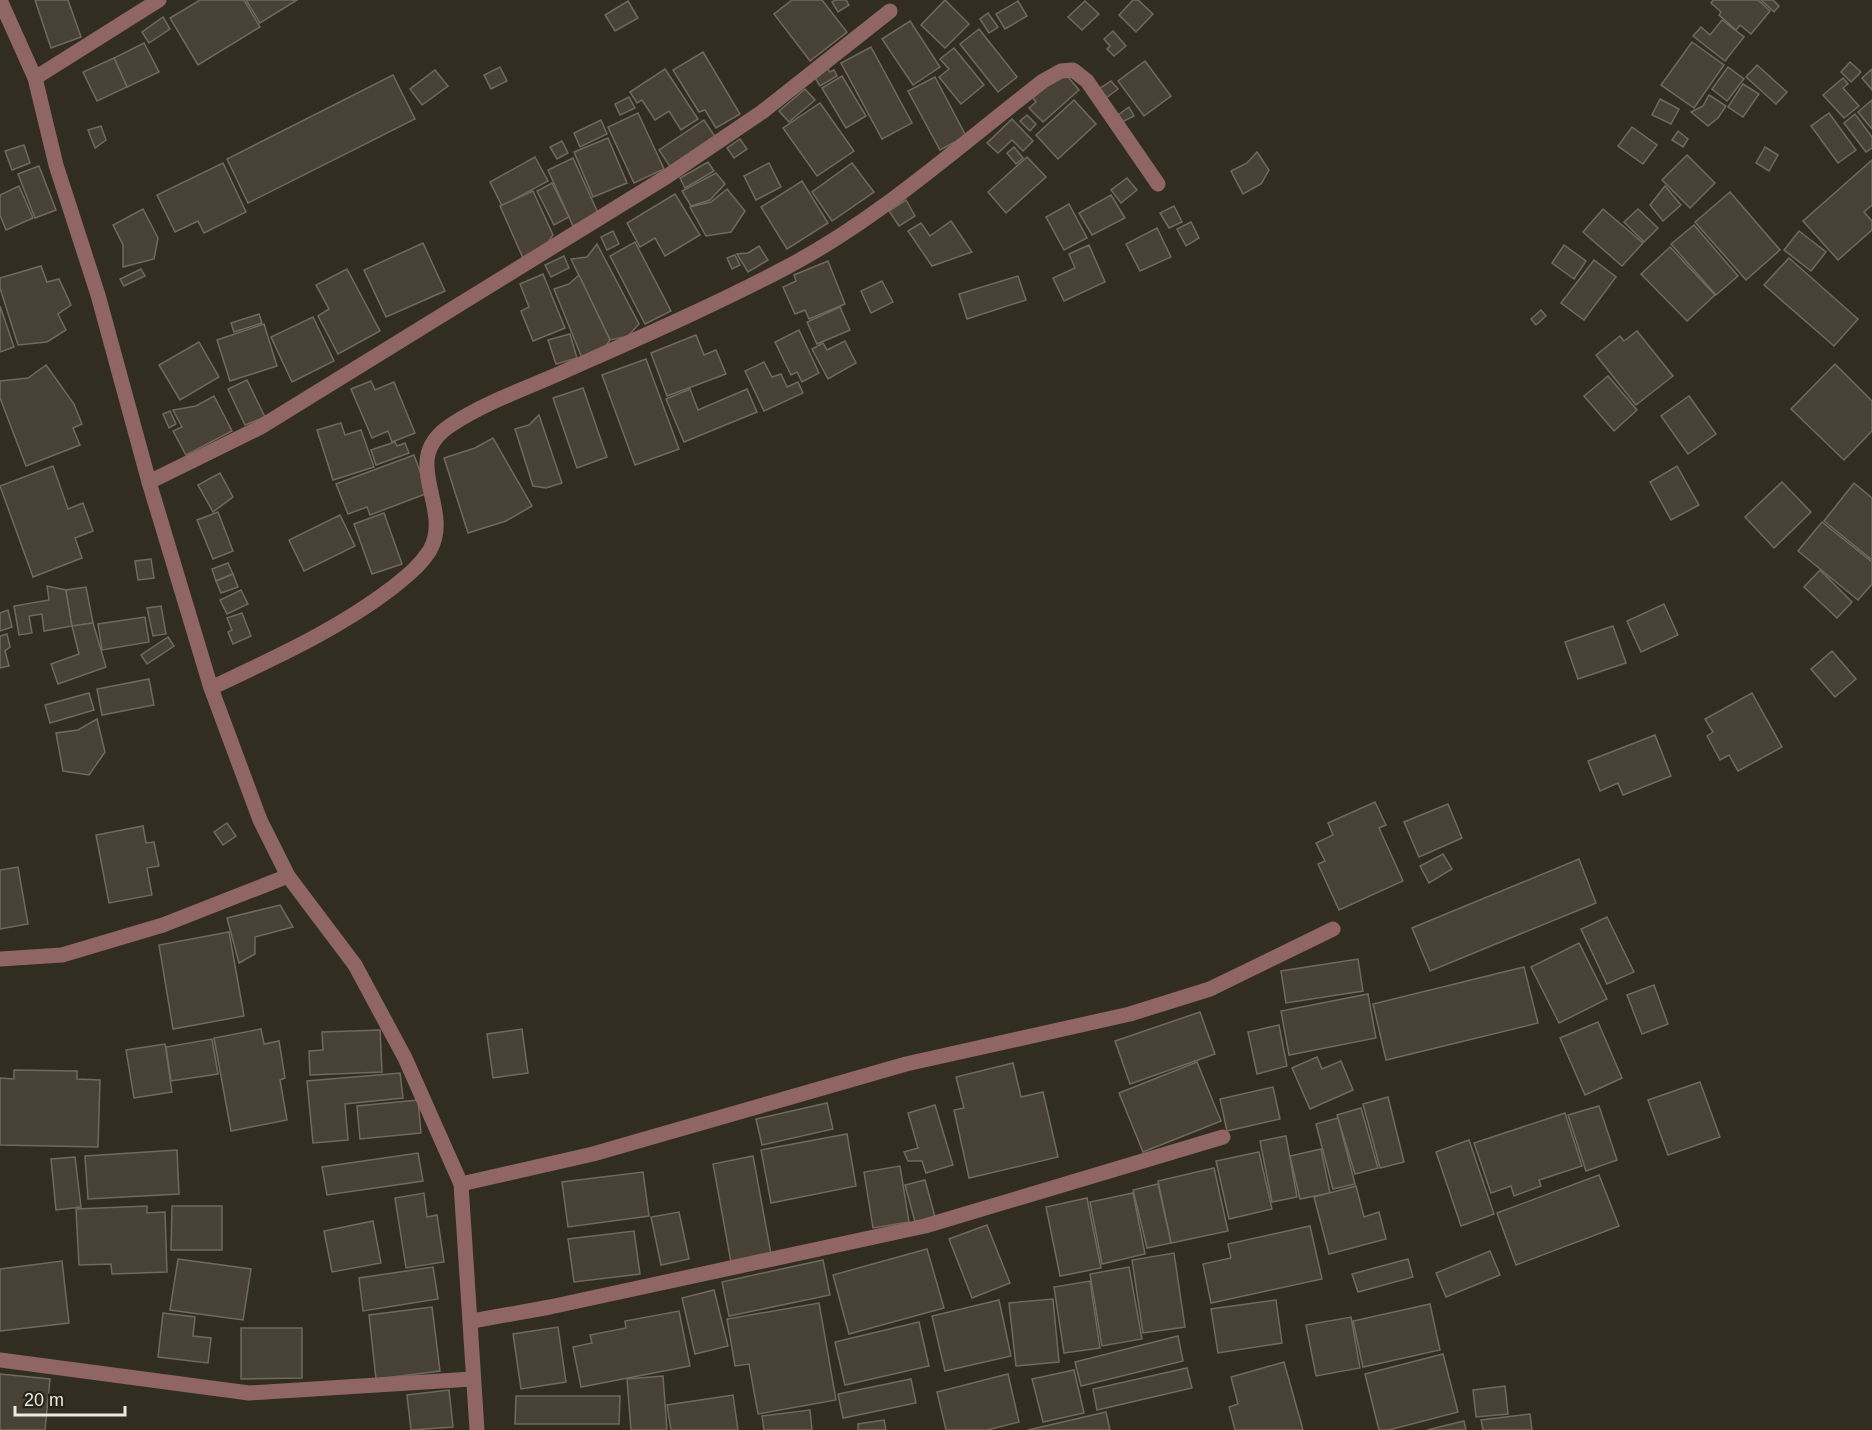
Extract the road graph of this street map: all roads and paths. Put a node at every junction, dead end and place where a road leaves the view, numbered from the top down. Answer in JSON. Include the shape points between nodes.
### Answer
{"nodes":[{"id":1,"x":0,"y":0,"type":"edge"},
{"id":2,"x":159,"y":0,"type":"edge"},
{"id":3,"x":890,"y":11,"type":"dead end"},
{"id":4,"x":35,"y":78,"type":"junction"},
{"id":5,"x":1158,"y":184,"type":"dead end"},
{"id":6,"x":149,"y":482,"type":"junction"},
{"id":7,"x":211,"y":688,"type":"junction"},
{"id":8,"x":288,"y":876,"type":"junction"},
{"id":9,"x":1333,"y":929,"type":"dead end"},
{"id":10,"x":0,"y":959,"type":"edge"},
{"id":11,"x":1223,"y":1137,"type":"dead end"},
{"id":12,"x":461,"y":1184,"type":"junction"},
{"id":13,"x":472,"y":1321,"type":"junction"},
{"id":14,"x":0,"y":1360,"type":"edge"},
{"id":15,"x":472,"y":1379,"type":"junction"},
{"id":16,"x":477,"y":1430,"type":"edge"}],
"edges":[{"from":1,"to":4,"type":"street"},
{"from":2,"to":4,"type":"street"},
{"from":3,"to":6,"type":"street","via":[[762,112],[666,177],[259,428]]},
{"from":4,"to":6,"type":"street","via":[[56,165],[98,295]]},
{"from":5,"to":7,"type":"street","via":[[1087,81],[1073,70],[1061,71],[1042,81],[870,215],[789,266],[449,426],[432,443],[426,460],[437,522],[432,547],[418,567],[327,632]]},
{"from":6,"to":7,"type":"street"},
{"from":7,"to":8,"type":"street","via":[[260,820]]},
{"from":8,"to":10,"type":"street","via":[[164,925],[62,955]]},
{"from":8,"to":12,"type":"street","via":[[356,965],[405,1058]]},
{"from":9,"to":12,"type":"street","via":[[1210,988],[1130,1014],[906,1064],[593,1154]]},
{"from":11,"to":13,"type":"street","via":[[925,1226]]},
{"from":12,"to":13,"type":"street"},
{"from":13,"to":15,"type":"street"},
{"from":14,"to":15,"type":"street","via":[[249,1393]]},
{"from":15,"to":16,"type":"street"}]}
